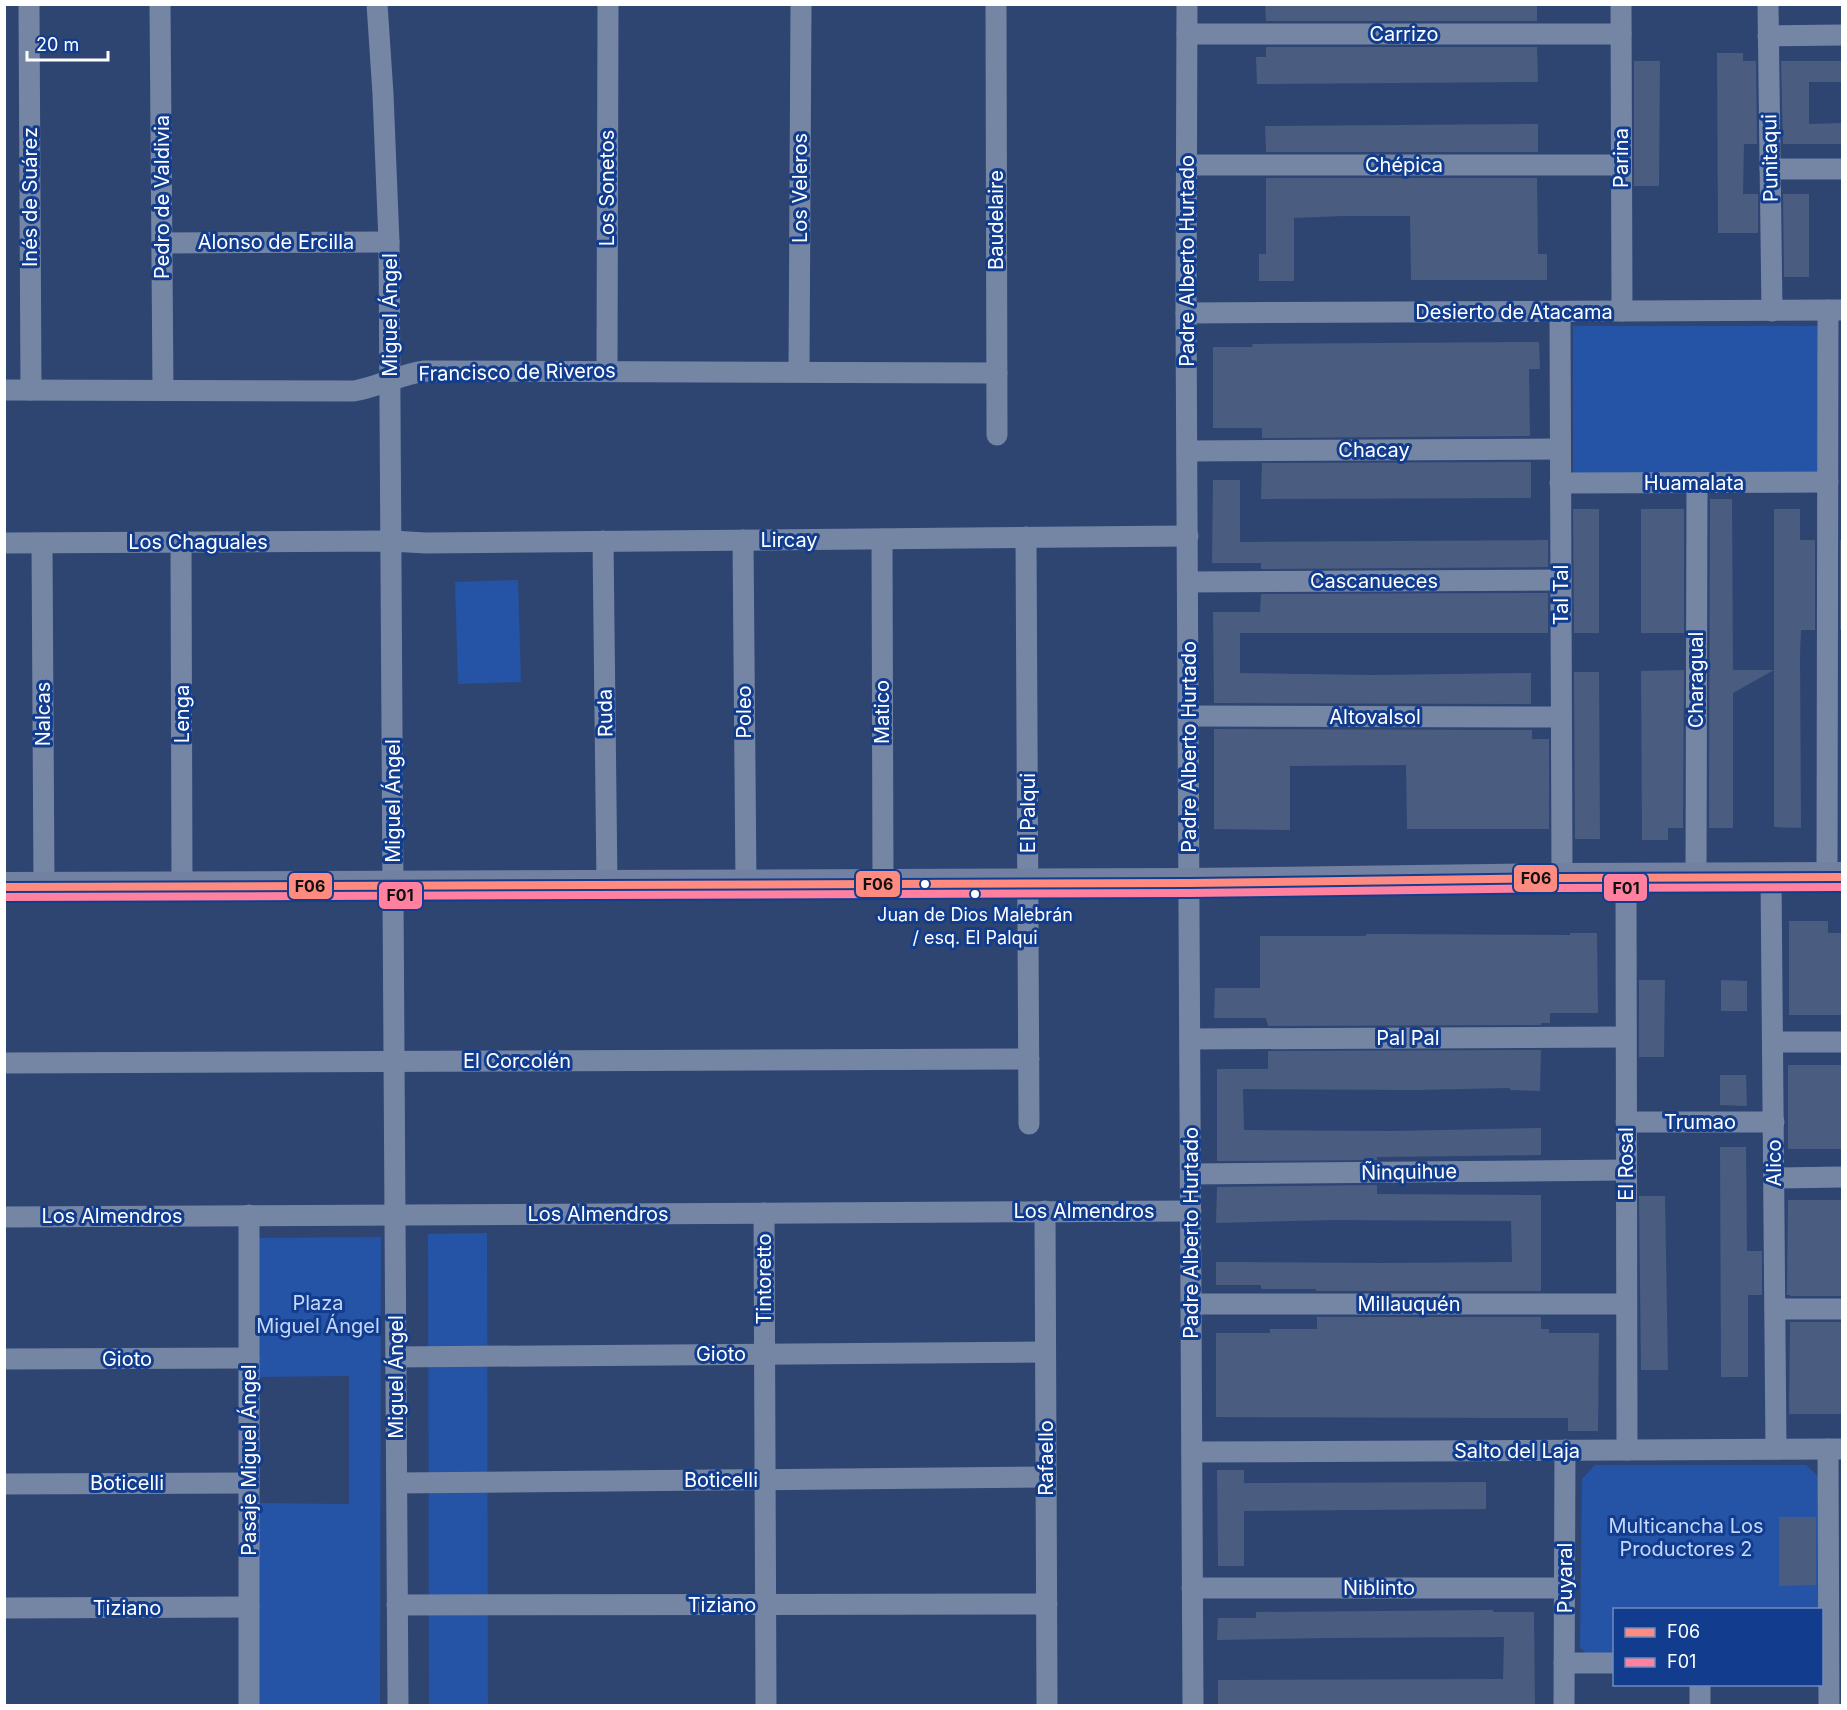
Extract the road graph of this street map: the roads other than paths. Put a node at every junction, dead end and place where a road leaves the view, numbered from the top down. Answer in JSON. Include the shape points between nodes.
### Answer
{"nodes":[{"id":1,"x":29,"y":4,"type":"edge"},
{"id":2,"x":160,"y":4,"type":"edge"},
{"id":3,"x":377,"y":4,"type":"edge"},
{"id":4,"x":608,"y":4,"type":"edge"},
{"id":5,"x":801,"y":4,"type":"edge"},
{"id":6,"x":996,"y":4,"type":"edge"},
{"id":7,"x":1187,"y":4,"type":"edge"},
{"id":8,"x":1621,"y":4,"type":"edge"},
{"id":9,"x":1768,"y":4,"type":"edge"},
{"id":10,"x":1187,"y":34,"type":"junction"},
{"id":11,"x":1621,"y":34,"type":"junction"},
{"id":12,"x":1842,"y":35,"type":"edge"},
{"id":13,"x":1768,"y":36,"type":"junction"},
{"id":14,"x":1187,"y":165,"type":"junction"},
{"id":15,"x":1621,"y":165,"type":"junction"},
{"id":16,"x":1770,"y":169,"type":"junction"},
{"id":17,"x":1842,"y":169,"type":"edge"},
{"id":18,"x":389,"y":242,"type":"junction"},
{"id":19,"x":162,"y":243,"type":"junction"},
{"id":20,"x":1835,"y":310,"type":"edge"},
{"id":21,"x":1622,"y":311,"type":"junction"},
{"id":22,"x":1772,"y":311,"type":"junction"},
{"id":23,"x":1560,"y":312,"type":"junction"},
{"id":24,"x":1186,"y":313,"type":"junction"},
{"id":25,"x":607,"y":371,"type":"junction"},
{"id":26,"x":799,"y":372,"type":"junction"},
{"id":27,"x":997,"y":373,"type":"junction"},
{"id":28,"x":390,"y":381,"type":"junction"},
{"id":29,"x":4,"y":390,"type":"edge"},
{"id":30,"x":31,"y":390,"type":"junction"},
{"id":31,"x":163,"y":390,"type":"junction"},
{"id":32,"x":997,"y":435,"type":"dead end"},
{"id":33,"x":1560,"y":449,"type":"junction"},
{"id":34,"x":1835,"y":449,"type":"edge"},
{"id":35,"x":1187,"y":451,"type":"junction"},
{"id":36,"x":1828,"y":482,"type":"junction"},
{"id":37,"x":1560,"y":483,"type":"junction"},
{"id":38,"x":1697,"y":483,"type":"junction"},
{"id":39,"x":1188,"y":536,"type":"junction"},
{"id":40,"x":1026,"y":537,"type":"junction"},
{"id":41,"x":882,"y":539,"type":"junction"},
{"id":42,"x":743,"y":540,"type":"junction"},
{"id":43,"x":391,"y":541,"type":"junction"},
{"id":44,"x":603,"y":541,"type":"junction"},
{"id":45,"x":181,"y":542,"type":"junction"},
{"id":46,"x":4,"y":543,"type":"edge"},
{"id":47,"x":42,"y":543,"type":"junction"},
{"id":48,"x":1561,"y":580,"type":"junction"},
{"id":49,"x":1835,"y":581,"type":"edge"},
{"id":50,"x":1188,"y":582,"type":"junction"},
{"id":51,"x":1835,"y":715,"type":"edge"},
{"id":52,"x":1189,"y":716,"type":"junction"},
{"id":53,"x":1561,"y":717,"type":"junction"},
{"id":54,"x":1696,"y":877,"type":"junction"},
{"id":55,"x":1771,"y":877,"type":"junction"},
{"id":56,"x":1835,"y":877,"type":"edge"},
{"id":57,"x":1562,"y":878,"type":"junction"},
{"id":58,"x":1626,"y":878,"type":"junction"},
{"id":59,"x":1189,"y":883,"type":"junction"},
{"id":60,"x":883,"y":884,"type":"junction"},
{"id":61,"x":1028,"y":884,"type":"junction"},
{"id":62,"x":607,"y":885,"type":"junction"},
{"id":63,"x":746,"y":885,"type":"junction"},
{"id":64,"x":44,"y":886,"type":"junction"},
{"id":65,"x":182,"y":886,"type":"junction"},
{"id":66,"x":393,"y":886,"type":"junction"},
{"id":67,"x":4,"y":887,"type":"edge"},
{"id":68,"x":1626,"y":1037,"type":"junction"},
{"id":69,"x":1190,"y":1039,"type":"junction"},
{"id":70,"x":1773,"y":1042,"type":"junction"},
{"id":71,"x":1842,"y":1042,"type":"edge"},
{"id":72,"x":1029,"y":1059,"type":"junction"},
{"id":73,"x":394,"y":1062,"type":"junction"},
{"id":74,"x":4,"y":1063,"type":"edge"},
{"id":75,"x":1626,"y":1122,"type":"junction"},
{"id":76,"x":1774,"y":1122,"type":"junction"},
{"id":77,"x":1029,"y":1124,"type":"dead end"},
{"id":78,"x":1626,"y":1170,"type":"junction"},
{"id":79,"x":1191,"y":1174,"type":"junction"},
{"id":80,"x":1774,"y":1178,"type":"junction"},
{"id":81,"x":1842,"y":1178,"type":"edge"},
{"id":82,"x":1191,"y":1210,"type":"junction"},
{"id":83,"x":1045,"y":1211,"type":"junction"},
{"id":84,"x":764,"y":1213,"type":"junction"},
{"id":85,"x":249,"y":1215,"type":"junction"},
{"id":86,"x":395,"y":1215,"type":"junction"},
{"id":87,"x":4,"y":1217,"type":"edge"},
{"id":88,"x":1191,"y":1304,"type":"junction"},
{"id":89,"x":1626,"y":1304,"type":"junction"},
{"id":90,"x":1775,"y":1310,"type":"junction"},
{"id":91,"x":1842,"y":1310,"type":"edge"},
{"id":92,"x":1045,"y":1352,"type":"junction"},
{"id":93,"x":764,"y":1354,"type":"junction"},
{"id":94,"x":396,"y":1357,"type":"junction"},
{"id":95,"x":249,"y":1358,"type":"junction"},
{"id":96,"x":4,"y":1359,"type":"edge"},
{"id":97,"x":1776,"y":1449,"type":"junction"},
{"id":98,"x":1835,"y":1449,"type":"edge"},
{"id":99,"x":1565,"y":1450,"type":"junction"},
{"id":100,"x":1627,"y":1450,"type":"junction"},
{"id":101,"x":1192,"y":1452,"type":"junction"},
{"id":102,"x":1046,"y":1477,"type":"junction"},
{"id":103,"x":765,"y":1480,"type":"junction"},
{"id":104,"x":249,"y":1483,"type":"junction"},
{"id":105,"x":397,"y":1483,"type":"junction"},
{"id":106,"x":4,"y":1484,"type":"edge"},
{"id":107,"x":1192,"y":1588,"type":"junction"},
{"id":108,"x":1565,"y":1588,"type":"junction"},
{"id":109,"x":1835,"y":1592,"type":"edge"},
{"id":110,"x":765,"y":1604,"type":"junction"},
{"id":111,"x":1047,"y":1604,"type":"junction"},
{"id":112,"x":397,"y":1605,"type":"junction"},
{"id":113,"x":249,"y":1607,"type":"junction"},
{"id":114,"x":4,"y":1608,"type":"edge"},
{"id":115,"x":1613,"y":1662,"type":"edge"},
{"id":116,"x":1825,"y":1662,"type":"edge"},
{"id":117,"x":1564,"y":1663,"type":"junction"},
{"id":118,"x":1700,"y":1686,"type":"edge"},
{"id":119,"x":249,"y":1706,"type":"edge"},
{"id":120,"x":398,"y":1706,"type":"edge"},
{"id":121,"x":766,"y":1706,"type":"edge"},
{"id":122,"x":1047,"y":1706,"type":"edge"},
{"id":123,"x":1193,"y":1706,"type":"edge"},
{"id":124,"x":1564,"y":1706,"type":"edge"},
{"id":125,"x":1700,"y":1706,"type":"edge"},
{"id":126,"x":1829,"y":1706,"type":"edge"}],
"edges":[{"from":1,"to":30,"type":"street","name":"Inés de Suárez"},
{"from":2,"to":19,"type":"street","name":"Pedro de Valdivia"},
{"from":3,"to":18,"type":"street","name":"Miguel Ángel"},
{"from":4,"to":25,"type":"street","name":"Los Sonetos"},
{"from":5,"to":26,"type":"street","name":"Los Veleros"},
{"from":6,"to":27,"type":"street","name":"Baudelaire"},
{"from":7,"to":10,"type":"street","name":"Padre Alberto Hurtado"},
{"from":8,"to":11,"type":"street","name":"Parina"},
{"from":9,"to":13,"type":"street","name":"Punitaqui"},
{"from":10,"to":11,"type":"street","name":"Carrizo"},
{"from":10,"to":14,"type":"street","name":"Padre Alberto Hurtado"},
{"from":11,"to":15,"type":"street","name":"Parina"},
{"from":12,"to":13,"type":"street"},
{"from":13,"to":16,"type":"street","name":"Punitaqui"},
{"from":14,"to":15,"type":"street","name":"Chépica"},
{"from":14,"to":24,"type":"street","name":"Padre Alberto Hurtado"},
{"from":15,"to":21,"type":"street","name":"Parina"},
{"from":16,"to":17,"type":"street"},
{"from":16,"to":22,"type":"street","name":"Punitaqui"},
{"from":18,"to":19,"type":"street","name":"Alonso de Ercilla"},
{"from":18,"to":28,"type":"street","name":"Miguel Ángel"},
{"from":19,"to":31,"type":"street","name":"Pedro de Valdivia"},
{"from":20,"to":22,"type":"street","name":"Desierto de Atacama"},
{"from":20,"to":34,"type":"street"},
{"from":21,"to":22,"type":"street","name":"Desierto de Atacama"},
{"from":21,"to":23,"type":"street","name":"Desierto de Atacama"},
{"from":23,"to":24,"type":"street","name":"Desierto de Atacama"},
{"from":23,"to":33,"type":"street","name":"Tal Tal"},
{"from":24,"to":35,"type":"street","name":"Padre Alberto Hurtado"},
{"from":25,"to":26,"type":"street","name":"Francisco de Riveros"},
{"from":25,"to":28,"type":"street","name":"Francisco de Riveros","via":[[425,370]]},
{"from":26,"to":27,"type":"street","name":"Francisco de Riveros"},
{"from":27,"to":32,"type":"street","name":"Baudelaire"},
{"from":28,"to":31,"type":"street","name":"Francisco de Riveros","via":[[354,391]]},
{"from":28,"to":43,"type":"street","name":"Miguel Ángel"},
{"from":29,"to":30,"type":"street","name":"Francisco de Riveros"},
{"from":30,"to":31,"type":"street","name":"Francisco de Riveros"},
{"from":33,"to":35,"type":"street","name":"Chacay"},
{"from":33,"to":37,"type":"street","name":"Tal Tal"},
{"from":34,"to":36,"type":"street"},
{"from":35,"to":39,"type":"street","name":"Padre Alberto Hurtado"},
{"from":36,"to":38,"type":"street","name":"Huamalata"},
{"from":36,"to":49,"type":"street"},
{"from":37,"to":38,"type":"street","name":"Huamalata"},
{"from":37,"to":48,"type":"street","name":"Tal Tal"},
{"from":38,"to":54,"type":"street","name":"Charagual"},
{"from":39,"to":40,"type":"street","name":"Lircay"},
{"from":39,"to":50,"type":"street","name":"Padre Alberto Hurtado"},
{"from":40,"to":41,"type":"street","name":"Lircay"},
{"from":40,"to":61,"type":"street","name":"El Palqui"},
{"from":41,"to":42,"type":"street","name":"Lircay"},
{"from":41,"to":60,"type":"street","name":"Matico"},
{"from":42,"to":44,"type":"street","name":"Lircay"},
{"from":42,"to":63,"type":"street","name":"Poleo"},
{"from":43,"to":44,"type":"street","name":"Lircay"},
{"from":43,"to":45,"type":"street","name":"Los Chaguales"},
{"from":43,"to":66,"type":"street","name":"Miguel Ángel"},
{"from":44,"to":62,"type":"street","name":"Ruda"},
{"from":45,"to":47,"type":"street","name":"Los Chaguales"},
{"from":45,"to":65,"type":"street","name":"Lenga"},
{"from":46,"to":47,"type":"street","name":"Los Chaguales"},
{"from":47,"to":64,"type":"street","name":"Nalcas"},
{"from":48,"to":50,"type":"street","name":"Cascanueces"},
{"from":48,"to":53,"type":"street","name":"Tal Tal"},
{"from":49,"to":51,"type":"street"},
{"from":50,"to":52,"type":"street","name":"Padre Alberto Hurtado"},
{"from":51,"to":56,"type":"street"},
{"from":52,"to":53,"type":"street","name":"Altovalsol"},
{"from":52,"to":59,"type":"street","name":"Padre Alberto Hurtado"},
{"from":53,"to":57,"type":"street","name":"Tal Tal"},
{"from":54,"to":55,"type":"street"},
{"from":54,"to":58,"type":"street"},
{"from":55,"to":56,"type":"street"},
{"from":55,"to":70,"type":"street","name":"Alico"},
{"from":57,"to":58,"type":"street"},
{"from":57,"to":59,"type":"street"},
{"from":58,"to":68,"type":"street","name":"El Rosal"},
{"from":59,"to":61,"type":"street"},
{"from":59,"to":69,"type":"street","name":"Padre Alberto Hurtado"},
{"from":60,"to":61,"type":"street"},
{"from":60,"to":63,"type":"street"},
{"from":61,"to":72,"type":"street","name":"El Palqui"},
{"from":62,"to":63,"type":"street"},
{"from":62,"to":66,"type":"street"},
{"from":64,"to":65,"type":"street"},
{"from":64,"to":67,"type":"street"},
{"from":65,"to":66,"type":"street"},
{"from":66,"to":73,"type":"street","name":"Miguel Ángel"},
{"from":68,"to":69,"type":"street","name":"Pal Pal"},
{"from":68,"to":75,"type":"street","name":"El Rosal"},
{"from":69,"to":79,"type":"street","name":"Padre Alberto Hurtado"},
{"from":70,"to":71,"type":"street"},
{"from":70,"to":76,"type":"street","name":"Alico"},
{"from":72,"to":73,"type":"street","name":"El Corcolén"},
{"from":72,"to":77,"type":"street","name":"El Palqui"},
{"from":73,"to":74,"type":"street","name":"El Corcolén"},
{"from":73,"to":86,"type":"street","name":"Miguel Ángel"},
{"from":75,"to":76,"type":"street","name":"Trumao"},
{"from":75,"to":78,"type":"street","name":"El Rosal"},
{"from":76,"to":80,"type":"street","name":"Alico"},
{"from":78,"to":79,"type":"street","name":"Ñinquihue"},
{"from":78,"to":89,"type":"street","name":"El Rosal"},
{"from":79,"to":82,"type":"street","name":"Padre Alberto Hurtado"},
{"from":80,"to":81,"type":"street"},
{"from":80,"to":90,"type":"street","name":"Alico"},
{"from":82,"to":83,"type":"street","name":"Los Almendros"},
{"from":82,"to":88,"type":"street","name":"Padre Alberto Hurtado"},
{"from":83,"to":84,"type":"street","name":"Los Almendros"},
{"from":83,"to":92,"type":"street","name":"Rafaello"},
{"from":84,"to":86,"type":"street","name":"Los Almendros"},
{"from":84,"to":93,"type":"street","name":"Tintoretto"},
{"from":85,"to":86,"type":"street","name":"Los Almendros"},
{"from":85,"to":87,"type":"street","name":"Los Almendros"},
{"from":85,"to":95,"type":"street","name":"Pasaje Miguel Ángel"},
{"from":86,"to":94,"type":"street","name":"Miguel Ángel"},
{"from":88,"to":89,"type":"street","name":"Millauquén"},
{"from":88,"to":101,"type":"street","name":"Padre Alberto Hurtado"},
{"from":89,"to":100,"type":"street","name":"El Rosal"},
{"from":90,"to":91,"type":"street"},
{"from":90,"to":97,"type":"street","name":"Alico"},
{"from":92,"to":93,"type":"street","name":"Gioto"},
{"from":92,"to":102,"type":"street","name":"Rafaello"},
{"from":93,"to":94,"type":"street","name":"Gioto"},
{"from":93,"to":103,"type":"street","name":"Tintoretto"},
{"from":94,"to":105,"type":"street","name":"Miguel Ángel"},
{"from":95,"to":96,"type":"street","name":"Gioto"},
{"from":95,"to":104,"type":"street","name":"Pasaje Miguel Ángel"},
{"from":97,"to":98,"type":"street","name":"Salto del Laja"},
{"from":97,"to":100,"type":"street","name":"Salto del Laja"},
{"from":98,"to":109,"type":"street"},
{"from":99,"to":100,"type":"street","name":"Salto del Laja"},
{"from":99,"to":101,"type":"street","name":"Salto del Laja"},
{"from":99,"to":108,"type":"street","name":"Puyaral"},
{"from":101,"to":107,"type":"street","name":"Padre Alberto Hurtado"},
{"from":102,"to":103,"type":"street","name":"Boticelli"},
{"from":102,"to":111,"type":"street","name":"Rafaello"},
{"from":103,"to":105,"type":"street","name":"Boticelli"},
{"from":103,"to":110,"type":"street","name":"Tintoretto"},
{"from":104,"to":106,"type":"street","name":"Boticelli"},
{"from":104,"to":113,"type":"street","name":"Pasaje Miguel Ángel"},
{"from":105,"to":112,"type":"street","name":"Miguel Ángel"},
{"from":107,"to":108,"type":"street","name":"Niblinto"},
{"from":107,"to":123,"type":"street","name":"Padre Alberto Hurtado"},
{"from":108,"to":117,"type":"street","name":"Puyaral"},
{"from":109,"to":116,"type":"street"},
{"from":110,"to":111,"type":"street","name":"Tiziano"},
{"from":110,"to":112,"type":"street","name":"Tiziano"},
{"from":110,"to":121,"type":"street","name":"Tintoretto"},
{"from":111,"to":122,"type":"street","name":"Rafaello"},
{"from":112,"to":120,"type":"street","name":"Miguel Ángel"},
{"from":113,"to":114,"type":"street","name":"Tiziano"},
{"from":113,"to":119,"type":"street","name":"Pasaje Miguel Ángel"},
{"from":115,"to":117,"type":"street"},
{"from":116,"to":126,"type":"street"},
{"from":117,"to":124,"type":"street","name":"Puyaral"},
{"from":118,"to":125,"type":"street"}]}
